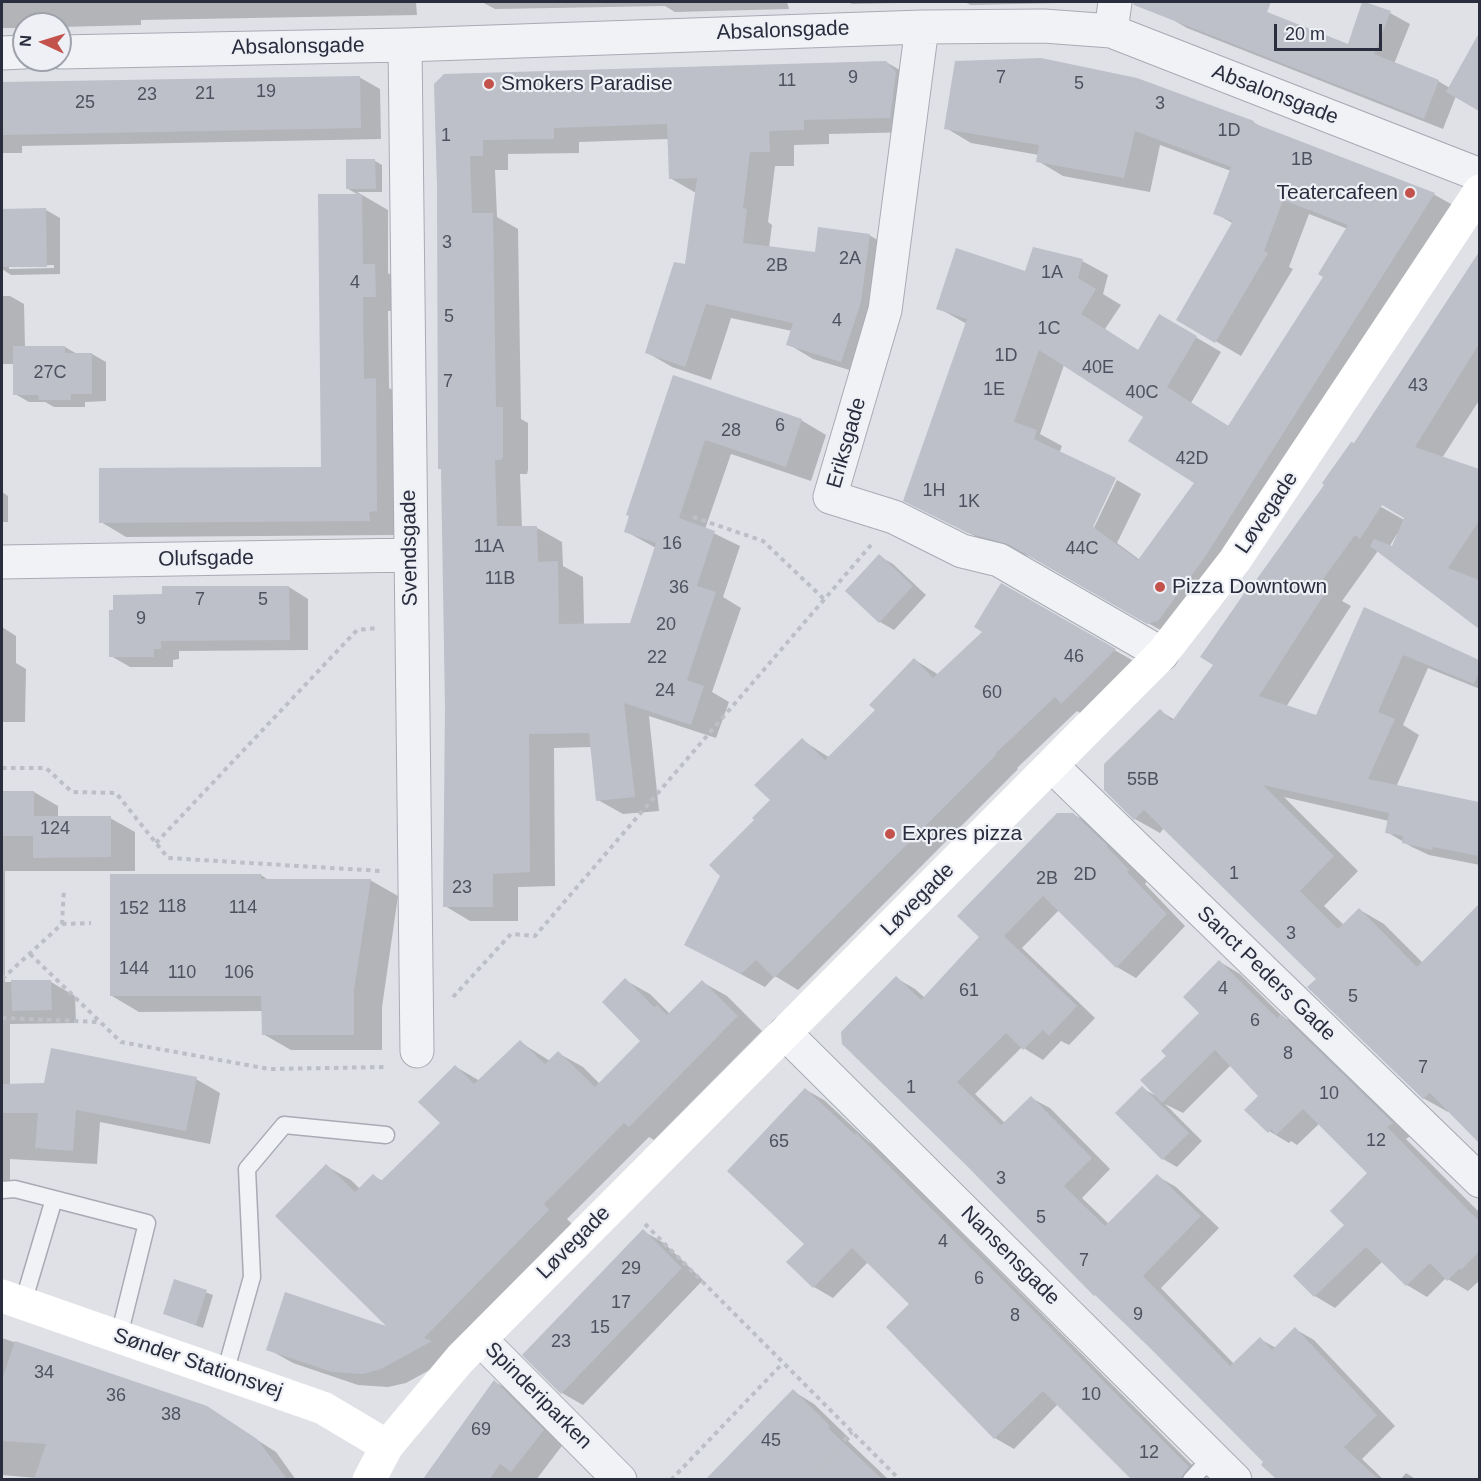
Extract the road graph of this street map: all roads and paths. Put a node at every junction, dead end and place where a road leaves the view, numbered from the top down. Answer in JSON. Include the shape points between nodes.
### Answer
{"nodes":[{"id":1,"x":1113,"y":16,"type":"edge"},
{"id":2,"x":922,"y":27,"type":"junction"},
{"id":3,"x":405,"y":45,"type":"junction"},
{"id":4,"x":72,"y":52,"type":"edge"},
{"id":5,"x":1479,"y":175,"type":"edge"},
{"id":6,"x":1479,"y":190,"type":"edge"},
{"id":7,"x":693,"y":517,"type":"dead end"},
{"id":8,"x":894,"y":517,"type":"junction"},
{"id":9,"x":410,"y":555,"type":"junction"},
{"id":10,"x":2,"y":562,"type":"edge"},
{"id":11,"x":824,"y":599,"type":"junction"},
{"id":12,"x":411,"y":626,"type":"junction"},
{"id":13,"x":1162,"y":654,"type":"junction"},
{"id":14,"x":1052,"y":766,"type":"junction"},
{"id":15,"x":2,"y":768,"type":"edge"},
{"id":16,"x":156,"y":843,"type":"junction"},
{"id":17,"x":415,"y":873,"type":"junction"},
{"id":18,"x":64,"y":889,"type":"dead end"},
{"id":19,"x":91,"y":923,"type":"dead end"},
{"id":20,"x":62,"y":924,"type":"junction"},
{"id":21,"x":30,"y":954,"type":"junction"},
{"id":22,"x":2,"y":979,"type":"edge"},
{"id":23,"x":452,"y":998,"type":"dead end"},
{"id":24,"x":2,"y":1018,"type":"edge"},
{"id":25,"x":100,"y":1022,"type":"junction"},
{"id":26,"x":785,"y":1033,"type":"junction"},
{"id":27,"x":417,"y":1051,"type":"joint"},
{"id":28,"x":386,"y":1135,"type":"dead end"},
{"id":29,"x":1479,"y":1181,"type":"edge"},
{"id":30,"x":2,"y":1190,"type":"edge"},
{"id":31,"x":619,"y":1198,"type":"junction"},
{"id":32,"x":54,"y":1199,"type":"junction"},
{"id":33,"x":12,"y":1300,"type":"edge"},
{"id":34,"x":118,"y":1336,"type":"junction"},
{"id":35,"x":480,"y":1339,"type":"junction"},
{"id":36,"x":783,"y":1363,"type":"junction"},
{"id":37,"x":225,"y":1373,"type":"junction"},
{"id":38,"x":852,"y":1432,"type":"junction"},
{"id":39,"x":387,"y":1446,"type":"junction"},
{"id":40,"x":1213,"y":1472,"type":"edge"},
{"id":41,"x":369,"y":1479,"type":"edge"},
{"id":42,"x":620,"y":1479,"type":"edge"},
{"id":43,"x":671,"y":1479,"type":"edge"},
{"id":44,"x":807,"y":1479,"type":"edge"},
{"id":45,"x":900,"y":1479,"type":"edge"}],
"edges":[{"from":1,"to":2,"type":"street","name":"Absalonsgade","via":[[1044,26]]},
{"from":1,"to":5,"type":"street","name":"Absalonsgade"},
{"from":2,"to":3,"type":"street","name":"Absalonsgade"},
{"from":2,"to":8,"type":"street","name":"Eriksgade","via":[[885,310],[830,497]]},
{"from":3,"to":4,"type":"street","name":"Absalonsgade"},
{"from":3,"to":9,"type":"street","name":"Svendsgade"},
{"from":6,"to":13,"type":"street","name":"Løvegade","via":[[1235,560]]},
{"from":7,"to":11,"type":"path","via":[[763,542]]},
{"from":8,"to":11,"type":"path"},
{"from":8,"to":13,"type":"street","name":"Eriksgade","via":[[962,550],[999,560]]},
{"from":9,"to":10,"type":"street","name":"Olufsgade"},
{"from":9,"to":12,"type":"street","name":"Svendsgade"},
{"from":11,"to":23,"type":"path","via":[[535,936],[511,934]]},
{"from":12,"to":16,"type":"path","via":[[357,630]]},
{"from":12,"to":17,"type":"street","name":"Svendsgade"},
{"from":13,"to":14,"type":"street","name":"Løvegade"},
{"from":14,"to":26,"type":"street","name":"Løvegade"},
{"from":14,"to":29,"type":"street","name":"Sanct Peders Gade"},
{"from":15,"to":16,"type":"path","via":[[46,768],[72,792],[116,793]]},
{"from":16,"to":17,"type":"path","via":[[168,858]]},
{"from":17,"to":27,"type":"street","name":"Svendsgade"},
{"from":18,"to":20,"type":"path"},
{"from":19,"to":20,"type":"path"},
{"from":20,"to":21,"type":"path"},
{"from":21,"to":22,"type":"path"},
{"from":21,"to":25,"type":"path"},
{"from":24,"to":25,"type":"path"},
{"from":25,"to":27,"type":"path","via":[[121,1042],[269,1069],[402,1066]]},
{"from":26,"to":31,"type":"street","name":"Løvegade"},
{"from":26,"to":40,"type":"street","name":"Nansensgade"},
{"from":28,"to":37,"type":"lane","via":[[284,1125],[247,1169],[252,1277]]},
{"from":30,"to":32,"type":"lane","via":[[15,1189]]},
{"from":31,"to":35,"type":"street","name":"Løvegade"},
{"from":31,"to":36,"type":"path"},
{"from":32,"to":33,"type":"lane"},
{"from":32,"to":34,"type":"lane","via":[[147,1222]]},
{"from":33,"to":34,"type":"street","name":"Sønder Stationsvej"},
{"from":34,"to":37,"type":"street","name":"Sønder Stationsvej"},
{"from":35,"to":39,"type":"street","name":"Løvegade"},
{"from":35,"to":42,"type":"street","name":"Spinderiparken"},
{"from":36,"to":38,"type":"path"},
{"from":36,"to":43,"type":"path"},
{"from":37,"to":39,"type":"street","name":"Sønder Stationsvej","via":[[323,1408]]},
{"from":38,"to":44,"type":"path"},
{"from":38,"to":45,"type":"path"},
{"from":39,"to":41,"type":"street","name":"Løvegade"}]}
